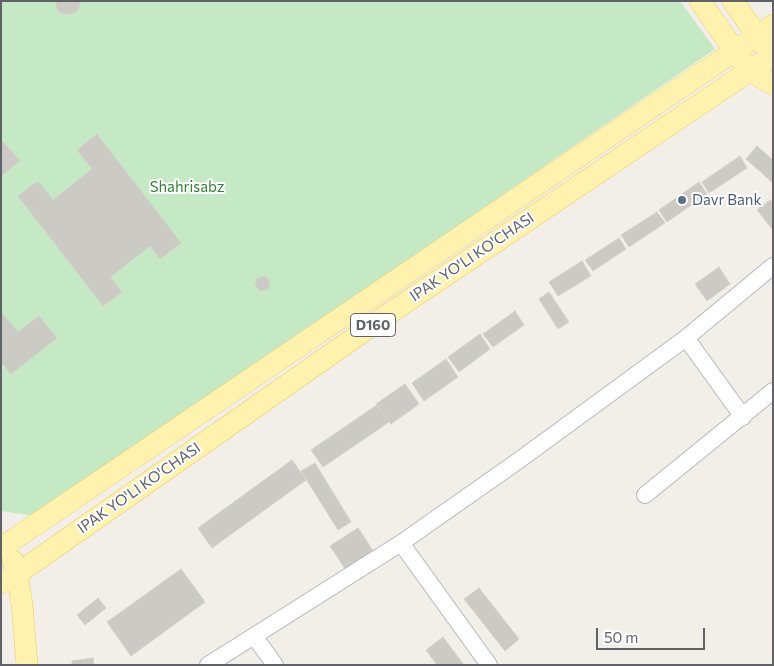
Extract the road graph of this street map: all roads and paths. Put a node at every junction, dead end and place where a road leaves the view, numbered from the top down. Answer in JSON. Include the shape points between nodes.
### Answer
{"nodes":[{"id":1,"x":700,"y":1,"type":"edge"},
{"id":2,"x":733,"y":1,"type":"edge"},
{"id":3,"x":765,"y":30,"type":"edge"},
{"id":4,"x":734,"y":51,"type":"junction"},
{"id":5,"x":772,"y":57,"type":"edge"},
{"id":6,"x":748,"y":70,"type":"junction"},
{"id":7,"x":773,"y":84,"type":"edge"},
{"id":8,"x":773,"y":266,"type":"edge"},
{"id":9,"x":686,"y":338,"type":"junction"},
{"id":10,"x":773,"y":391,"type":"edge"},
{"id":11,"x":743,"y":417,"type":"junction"},
{"id":12,"x":646,"y":495,"type":"dead end"},
{"id":13,"x":400,"y":543,"type":"junction"},
{"id":14,"x":3,"y":544,"type":"edge"},
{"id":15,"x":9,"y":579,"type":"edge"},
{"id":16,"x":254,"y":636,"type":"junction"},
{"id":17,"x":27,"y":665,"type":"edge"},
{"id":18,"x":208,"y":665,"type":"edge"},
{"id":19,"x":275,"y":665,"type":"edge"},
{"id":20,"x":489,"y":665,"type":"edge"}],
"edges":[{"from":1,"to":4,"type":"main road"},
{"from":2,"to":3,"type":"main road"},
{"from":3,"to":4,"type":"main road","name":"IPAK YO'LI KO'CHASI","number":"D160"},
{"from":3,"to":5,"type":"main road"},
{"from":4,"to":6,"type":"main road"},
{"from":4,"to":14,"type":"main road","name":"IPAK YO'LI KO'CHASI","number":"D160"},
{"from":5,"to":6,"type":"main road","name":"IPAK YO'LI KO'CHASI","number":"D160"},
{"from":6,"to":7,"type":"main road"},
{"from":6,"to":15,"type":"main road","name":"IPAK YO'LI KO'CHASI","number":"D160","via":[[384,317]]},
{"from":8,"to":9,"type":"street"},
{"from":9,"to":11,"type":"street"},
{"from":9,"to":13,"type":"street"},
{"from":10,"to":11,"type":"street"},
{"from":11,"to":12,"type":"street"},
{"from":13,"to":16,"type":"street"},
{"from":13,"to":20,"type":"street"},
{"from":14,"to":15,"type":"main road"},
{"from":15,"to":17,"type":"main road","via":[[22,604]]},
{"from":16,"to":18,"type":"street"},
{"from":16,"to":19,"type":"street"}]}
